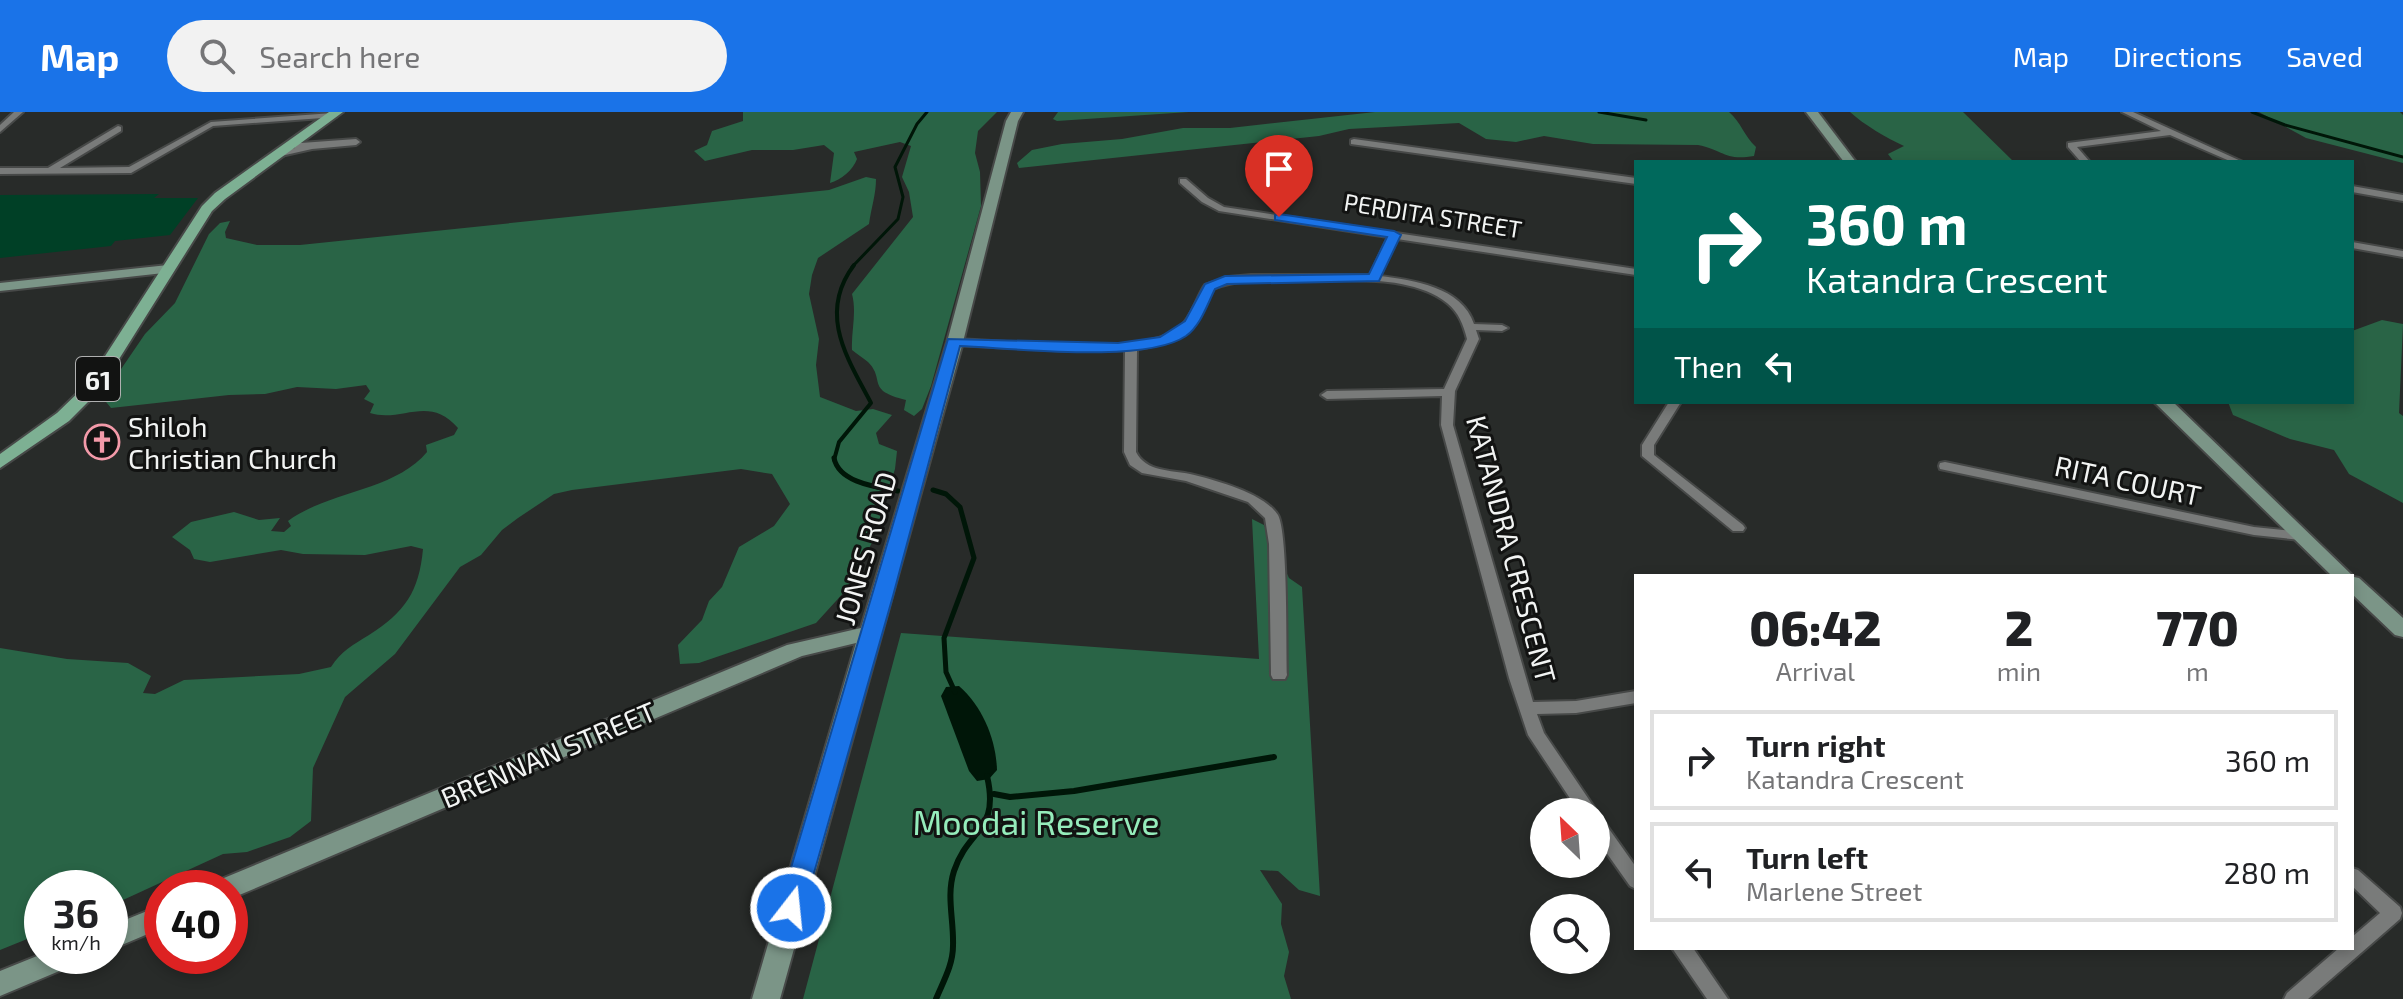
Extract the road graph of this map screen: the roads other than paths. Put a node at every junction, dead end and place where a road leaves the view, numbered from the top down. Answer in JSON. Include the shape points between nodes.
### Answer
{"nodes":[{"id":1,"x":19,"y":112,"type":"edge"},
{"id":2,"x":1017,"y":112,"type":"edge"},
{"id":3,"x":1812,"y":112,"type":"edge"},
{"id":4,"x":2126,"y":112,"type":"edge"},
{"id":5,"x":335,"y":114,"type":"edge"},
{"id":6,"x":0,"y":129,"type":"edge"},
{"id":7,"x":118,"y":129,"type":"dead end"},
{"id":8,"x":2171,"y":132,"type":"junction"},
{"id":9,"x":296,"y":141,"type":"junction"},
{"id":10,"x":356,"y":142,"type":"dead end"},
{"id":11,"x":1354,"y":142,"type":"dead end"},
{"id":12,"x":312,"y":146,"type":"junction"},
{"id":13,"x":275,"y":156,"type":"junction"},
{"id":14,"x":1848,"y":160,"type":"edge"},
{"id":15,"x":2084,"y":160,"type":"edge"},
{"id":16,"x":2234,"y":160,"type":"edge"},
{"id":17,"x":0,"y":171,"type":"edge"},
{"id":18,"x":49,"y":171,"type":"junction"},
{"id":19,"x":1183,"y":181,"type":"dead end"},
{"id":20,"x":1634,"y":181,"type":"edge"},
{"id":21,"x":2354,"y":189,"type":"edge"},
{"id":22,"x":2403,"y":198,"type":"edge"},
{"id":23,"x":1394,"y":235,"type":"junction"},
{"id":24,"x":2354,"y":245,"type":"edge"},
{"id":25,"x":2403,"y":254,"type":"edge"},
{"id":26,"x":168,"y":269,"type":"junction"},
{"id":27,"x":1634,"y":272,"type":"edge"},
{"id":28,"x":1374,"y":278,"type":"junction"},
{"id":29,"x":0,"y":287,"type":"edge"},
{"id":30,"x":1472,"y":327,"type":"junction"},
{"id":31,"x":1502,"y":328,"type":"dead end"},
{"id":32,"x":954,"y":342,"type":"junction"},
{"id":33,"x":1131,"y":347,"type":"junction"},
{"id":34,"x":1447,"y":392,"type":"junction"},
{"id":35,"x":1327,"y":395,"type":"dead end"},
{"id":36,"x":1674,"y":404,"type":"edge"},
{"id":37,"x":2165,"y":404,"type":"edge"},
{"id":38,"x":0,"y":463,"type":"edge"},
{"id":39,"x":1945,"y":466,"type":"dead end"},
{"id":40,"x":1738,"y":528,"type":"dead end"},
{"id":41,"x":2301,"y":536,"type":"junction"},
{"id":42,"x":2342,"y":574,"type":"edge"},
{"id":43,"x":2354,"y":585,"type":"edge"},
{"id":44,"x":2403,"y":630,"type":"edge"},
{"id":45,"x":872,"y":634,"type":"junction"},
{"id":46,"x":1279,"y":675,"type":"dead end"},
{"id":47,"x":1634,"y":697,"type":"edge"},
{"id":48,"x":1527,"y":708,"type":"junction"},
{"id":49,"x":1579,"y":798,"type":"edge"},
{"id":50,"x":1610,"y":844,"type":"edge"},
{"id":51,"x":2354,"y":877,"type":"edge"},
{"id":52,"x":1634,"y":878,"type":"edge"},
{"id":53,"x":248,"y":880,"type":"edge"},
{"id":54,"x":2354,"y":947,"type":"edge"},
{"id":55,"x":1683,"y":950,"type":"edge"},
{"id":56,"x":2350,"y":950,"type":"edge"},
{"id":57,"x":24,"y":974,"type":"edge"},
{"id":58,"x":0,"y":984,"type":"edge"},
{"id":59,"x":766,"y":999,"type":"edge"},
{"id":60,"x":1718,"y":999,"type":"edge"},
{"id":61,"x":2294,"y":999,"type":"edge"}],
"edges":[{"from":1,"to":6,"type":"street"},
{"from":2,"to":32,"type":"street","name":"JONES ROAD"},
{"from":3,"to":14,"type":"street"},
{"from":4,"to":8,"type":"street"},
{"from":5,"to":9,"type":"main road","number":"61"},
{"from":5,"to":18,"type":"street","via":[[211,124],[131,170]]},
{"from":7,"to":18,"type":"street"},
{"from":8,"to":15,"type":"street","via":[[2071,145]]},
{"from":8,"to":16,"type":"street"},
{"from":9,"to":12,"type":"street","via":[[297,146]]},
{"from":9,"to":13,"type":"main road","number":"61"},
{"from":10,"to":12,"type":"street"},
{"from":11,"to":20,"type":"street"},
{"from":12,"to":13,"type":"street"},
{"from":13,"to":26,"type":"main road","number":"61","via":[[207,209]]},
{"from":17,"to":18,"type":"street"},
{"from":19,"to":23,"type":"street","name":"PERDITA STREET","via":[[1222,209]]},
{"from":21,"to":22,"type":"street"},
{"from":23,"to":27,"type":"street","name":"PERDITA STREET"},
{"from":23,"to":28,"type":"street"},
{"from":24,"to":25,"type":"street"},
{"from":26,"to":29,"type":"street"},
{"from":26,"to":38,"type":"main road","number":"61","via":[[93,387],[63,417]]},
{"from":28,"to":30,"type":"street","via":[[1434,292],[1452,301]]},
{"from":28,"to":33,"type":"street","via":[[1225,280],[1206,291],[1191,323],[1180,333]]},
{"from":30,"to":31,"type":"street"},
{"from":30,"to":34,"type":"street","name":"KATANDRA CRESCENT","via":[[1473,339]]},
{"from":32,"to":33,"type":"street"},
{"from":32,"to":45,"type":"street","name":"JONES ROAD"},
{"from":33,"to":46,"type":"street","via":[[1130,452],[1135,462],[1147,470],[1253,499],[1272,517]]},
{"from":34,"to":35,"type":"street"},
{"from":34,"to":48,"type":"street","name":"KATANDRA CRESCENT","via":[[1447,425]]},
{"from":36,"to":40,"type":"street","via":[[1648,445],[1648,456]]},
{"from":37,"to":41,"type":"street"},
{"from":39,"to":41,"type":"street","name":"RITA COURT","via":[[2254,531]]},
{"from":41,"to":42,"type":"street"},
{"from":43,"to":44,"type":"street"},
{"from":45,"to":53,"type":"street","name":"BRENNAN STREET","via":[[795,650]]},
{"from":45,"to":59,"type":"street","name":"JONES ROAD"},
{"from":47,"to":48,"type":"street"},
{"from":48,"to":49,"type":"street","name":"KATANDRA CRESCENT","via":[[1536,735]]},
{"from":50,"to":52,"type":"street"},
{"from":51,"to":54,"type":"street","via":[[2393,913]]},
{"from":55,"to":60,"type":"street"},
{"from":56,"to":61,"type":"street"},
{"from":57,"to":58,"type":"street"}]}
